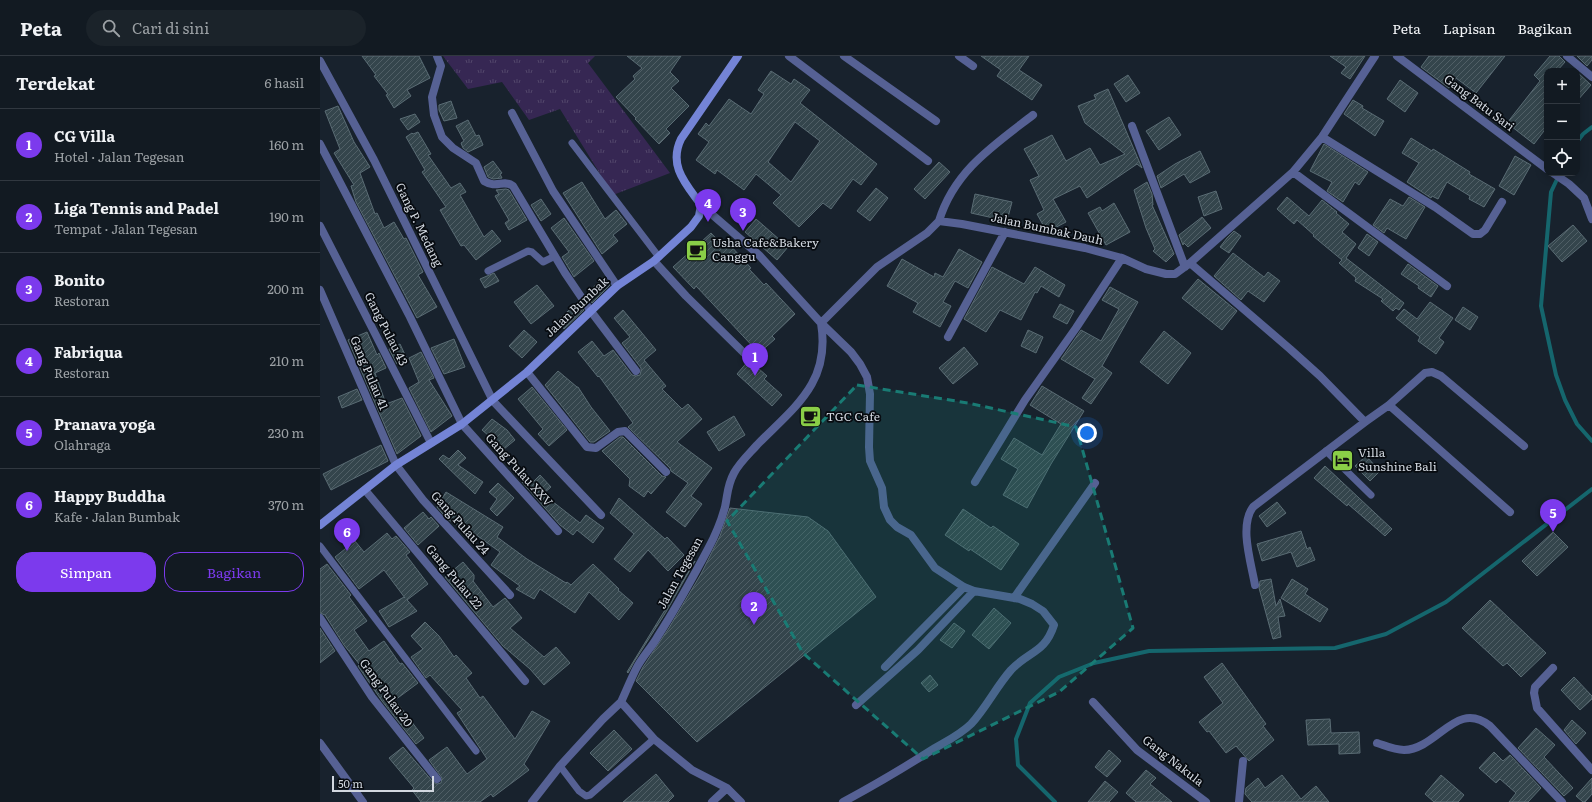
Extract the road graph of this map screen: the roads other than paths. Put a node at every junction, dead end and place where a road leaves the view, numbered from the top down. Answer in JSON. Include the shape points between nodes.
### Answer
{"nodes":[{"id":1,"x":437,"y":56,"type":"edge"},
{"id":2,"x":738,"y":56,"type":"edge"},
{"id":3,"x":788,"y":56,"type":"edge"},
{"id":4,"x":844,"y":56,"type":"edge"},
{"id":5,"x":959,"y":56,"type":"edge"},
{"id":6,"x":1375,"y":56,"type":"edge"},
{"id":7,"x":1397,"y":56,"type":"edge"},
{"id":8,"x":1567,"y":56,"type":"edge"},
{"id":9,"x":320,"y":61,"type":"edge"},
{"id":10,"x":973,"y":66,"type":"dead end"},
{"id":11,"x":1592,"y":77,"type":"edge"},
{"id":12,"x":512,"y":112,"type":"dead end"},
{"id":13,"x":1033,"y":115,"type":"dead end"},
{"id":14,"x":936,"y":121,"type":"dead end"},
{"id":15,"x":1132,"y":126,"type":"dead end"},
{"id":16,"x":1322,"y":137,"type":"junction"},
{"id":17,"x":572,"y":143,"type":"dead end"},
{"id":18,"x":320,"y":144,"type":"edge"},
{"id":19,"x":928,"y":161,"type":"dead end"},
{"id":20,"x":1544,"y":167,"type":"edge"},
{"id":21,"x":1293,"y":172,"type":"junction"},
{"id":22,"x":1557,"y":176,"type":"edge"},
{"id":23,"x":1502,"y":202,"type":"dead end"},
{"id":24,"x":701,"y":205,"type":"junction"},
{"id":25,"x":1592,"y":219,"type":"edge"},
{"id":26,"x":938,"y":221,"type":"junction"},
{"id":27,"x":320,"y":226,"type":"edge"},
{"id":28,"x":1005,"y":232,"type":"junction"},
{"id":29,"x":555,"y":256,"type":"junction"},
{"id":30,"x":1122,"y":258,"type":"junction"},
{"id":31,"x":656,"y":259,"type":"junction"},
{"id":32,"x":1188,"y":265,"type":"junction"},
{"id":33,"x":488,"y":271,"type":"dead end"},
{"id":34,"x":617,"y":286,"type":"junction"},
{"id":35,"x":1447,"y":286,"type":"dead end"},
{"id":36,"x":320,"y":290,"type":"edge"},
{"id":37,"x":590,"y":310,"type":"junction"},
{"id":38,"x":821,"y":323,"type":"junction"},
{"id":39,"x":948,"y":337,"type":"dead end"},
{"id":40,"x":744,"y":353,"type":"dead end"},
{"id":41,"x":636,"y":371,"type":"dead end"},
{"id":42,"x":527,"y":372,"type":"junction"},
{"id":43,"x":493,"y":401,"type":"junction"},
{"id":44,"x":1389,"y":405,"type":"junction"},
{"id":45,"x":1365,"y":422,"type":"junction"},
{"id":46,"x":462,"y":424,"type":"junction"},
{"id":47,"x":431,"y":444,"type":"junction"},
{"id":48,"x":1524,"y":446,"type":"dead end"},
{"id":49,"x":1326,"y":451,"type":"junction"},
{"id":50,"x":396,"y":465,"type":"junction"},
{"id":51,"x":666,"y":472,"type":"dead end"},
{"id":52,"x":975,"y":482,"type":"dead end"},
{"id":53,"x":1095,"y":482,"type":"dead end"},
{"id":54,"x":365,"y":490,"type":"junction"},
{"id":55,"x":1371,"y":495,"type":"dead end"},
{"id":56,"x":1510,"y":512,"type":"dead end"},
{"id":57,"x":601,"y":515,"type":"dead end"},
{"id":58,"x":320,"y":525,"type":"edge"},
{"id":59,"x":558,"y":531,"type":"dead end"},
{"id":60,"x":320,"y":546,"type":"edge"},
{"id":61,"x":1255,"y":585,"type":"dead end"},
{"id":62,"x":964,"y":587,"type":"junction"},
{"id":63,"x":974,"y":591,"type":"junction"},
{"id":64,"x":510,"y":595,"type":"dead end"},
{"id":65,"x":1014,"y":598,"type":"junction"},
{"id":66,"x":320,"y":618,"type":"edge"},
{"id":67,"x":885,"y":667,"type":"dead end"},
{"id":68,"x":1554,"y":668,"type":"dead end"},
{"id":69,"x":525,"y":680,"type":"dead end"},
{"id":70,"x":622,"y":702,"type":"junction"},
{"id":71,"x":1093,"y":702,"type":"dead end"},
{"id":72,"x":856,"y":705,"type":"dead end"},
{"id":73,"x":654,"y":739,"type":"junction"},
{"id":74,"x":320,"y":743,"type":"edge"},
{"id":75,"x":1377,"y":743,"type":"dead end"},
{"id":76,"x":476,"y":751,"type":"dead end"},
{"id":77,"x":1243,"y":761,"type":"dead end"},
{"id":78,"x":560,"y":766,"type":"junction"},
{"id":79,"x":1592,"y":770,"type":"edge"},
{"id":80,"x":437,"y":779,"type":"dead end"},
{"id":81,"x":727,"y":788,"type":"junction"},
{"id":82,"x":537,"y":800,"type":"edge"},
{"id":83,"x":363,"y":802,"type":"edge"},
{"id":84,"x":712,"y":802,"type":"edge"},
{"id":85,"x":741,"y":802,"type":"edge"},
{"id":86,"x":843,"y":802,"type":"edge"},
{"id":87,"x":1206,"y":802,"type":"edge"},
{"id":88,"x":1239,"y":802,"type":"edge"},
{"id":89,"x":1562,"y":802,"type":"edge"}],
"edges":[{"from":1,"to":29,"type":"street","via":[[441,66],[432,97],[434,115],[442,137],[453,148],[476,162],[484,181],[495,185],[507,182],[514,186]]},
{"from":2,"to":24,"type":"street","via":[[677,147],[680,174]]},
{"from":3,"to":19,"type":"street"},
{"from":4,"to":14,"type":"street"},
{"from":5,"to":10,"type":"street"},
{"from":6,"to":16,"type":"street","name":"Jalan Bumbak Dauh"},
{"from":7,"to":20,"type":"street","name":"Gang Batu Sari"},
{"from":8,"to":11,"type":"street"},
{"from":9,"to":43,"type":"street","name":"Gang P. Medang","via":[[374,160]]},
{"from":12,"to":34,"type":"street","via":[[553,191]]},
{"from":13,"to":26,"type":"street","via":[[988,149],[971,166],[945,204]]},
{"from":15,"to":32,"type":"street"},
{"from":16,"to":21,"type":"street","name":"Jalan Bumbak Dauh"},
{"from":16,"to":23,"type":"street","via":[[1435,207],[1473,234],[1480,234],[1485,230]]},
{"from":17,"to":31,"type":"lane"},
{"from":18,"to":46,"type":"street","name":"Gang Pulau XXV","via":[[410,316]]},
{"from":21,"to":32,"type":"street","name":"Jalan Bumbak Dauh"},
{"from":21,"to":35,"type":"street"},
{"from":22,"to":25,"type":"street","via":[[1584,198]]},
{"from":24,"to":31,"type":"street","name":"Jalan Bumbak","via":[[696,222]]},
{"from":24,"to":38,"type":"street","via":[[759,254]]},
{"from":26,"to":28,"type":"street","name":"Jalan Bumbak Dauh"},
{"from":26,"to":38,"type":"street","via":[[927,233],[878,267]]},
{"from":27,"to":47,"type":"street","name":"Gang Pulau 43"},
{"from":28,"to":30,"type":"street","name":"Jalan Bumbak Dauh"},
{"from":28,"to":39,"type":"street"},
{"from":29,"to":33,"type":"lane","via":[[543,262],[528,251]]},
{"from":29,"to":37,"type":"street"},
{"from":30,"to":32,"type":"street","name":"Jalan Bumbak Dauh","via":[[1146,269],[1166,274],[1175,274]]},
{"from":30,"to":52,"type":"street","via":[[1025,400]]},
{"from":31,"to":34,"type":"street","name":"Jalan Bumbak"},
{"from":31,"to":40,"type":"street","via":[[686,296]]},
{"from":32,"to":45,"type":"street","via":[[1320,376]]},
{"from":34,"to":37,"type":"street","name":"Jalan Bumbak"},
{"from":36,"to":50,"type":"street","name":"Gang Pulau 41"},
{"from":37,"to":41,"type":"street"},
{"from":37,"to":42,"type":"street","name":"Jalan Bumbak"},
{"from":38,"to":62,"type":"street","via":[[852,352],[867,377],[870,394],[870,461],[882,488],[886,513],[890,520],[910,535],[934,568]]},
{"from":38,"to":70,"type":"street","name":"Jalan Tegesan","via":[[824,338],[815,380],[806,394],[735,471],[728,485],[719,526],[708,549],[660,634],[637,668]]},
{"from":42,"to":43,"type":"street","name":"Jalan Bumbak"},
{"from":42,"to":51,"type":"street","via":[[587,447],[596,448],[622,430]]},
{"from":43,"to":46,"type":"street","name":"Jalan Bumbak"},
{"from":43,"to":57,"type":"street","name":"Gang P. Medang"},
{"from":44,"to":45,"type":"street"},
{"from":44,"to":48,"type":"street","via":[[1425,373],[1432,372],[1441,376]]},
{"from":44,"to":56,"type":"street"},
{"from":45,"to":49,"type":"street"},
{"from":46,"to":47,"type":"street","name":"Jalan Bumbak"},
{"from":46,"to":59,"type":"street","name":"Gang Pulau XXV"},
{"from":47,"to":50,"type":"street","name":"Jalan Bumbak"},
{"from":49,"to":55,"type":"lane"},
{"from":49,"to":61,"type":"street","via":[[1253,507],[1249,513],[1246,523]]},
{"from":50,"to":54,"type":"street","name":"Jalan Bumbak"},
{"from":50,"to":64,"type":"street","name":"Gang Pulau 24","via":[[423,500]]},
{"from":53,"to":65,"type":"street"},
{"from":54,"to":58,"type":"street","name":"Jalan Bumbak"},
{"from":54,"to":69,"type":"street","name":"Gang Pulau 22"},
{"from":60,"to":76,"type":"lane"},
{"from":62,"to":63,"type":"street"},
{"from":62,"to":67,"type":"street"},
{"from":63,"to":65,"type":"street"},
{"from":63,"to":72,"type":"street","via":[[918,650]]},
{"from":65,"to":86,"type":"street","via":[[1043,611],[1054,625],[1042,647],[1021,660],[970,725],[881,782]]},
{"from":66,"to":80,"type":"street","name":"Gang Pulau 20","via":[[372,697]]},
{"from":68,"to":79,"type":"street","via":[[1536,687],[1534,693],[1537,708]]},
{"from":70,"to":73,"type":"street"},
{"from":70,"to":78,"type":"street"},
{"from":71,"to":87,"type":"street","name":"Gang Nakula","via":[[1137,750]]},
{"from":73,"to":78,"type":"lane","via":[[590,795],[586,796],[579,791]]},
{"from":73,"to":81,"type":"street","via":[[692,770]]},
{"from":74,"to":83,"type":"street"},
{"from":75,"to":89,"type":"street","via":[[1396,750],[1405,750],[1426,744],[1461,718],[1478,719],[1490,726]]},
{"from":77,"to":88,"type":"street"},
{"from":78,"to":82,"type":"street"},
{"from":81,"to":84,"type":"street"},
{"from":81,"to":85,"type":"street"}]}
